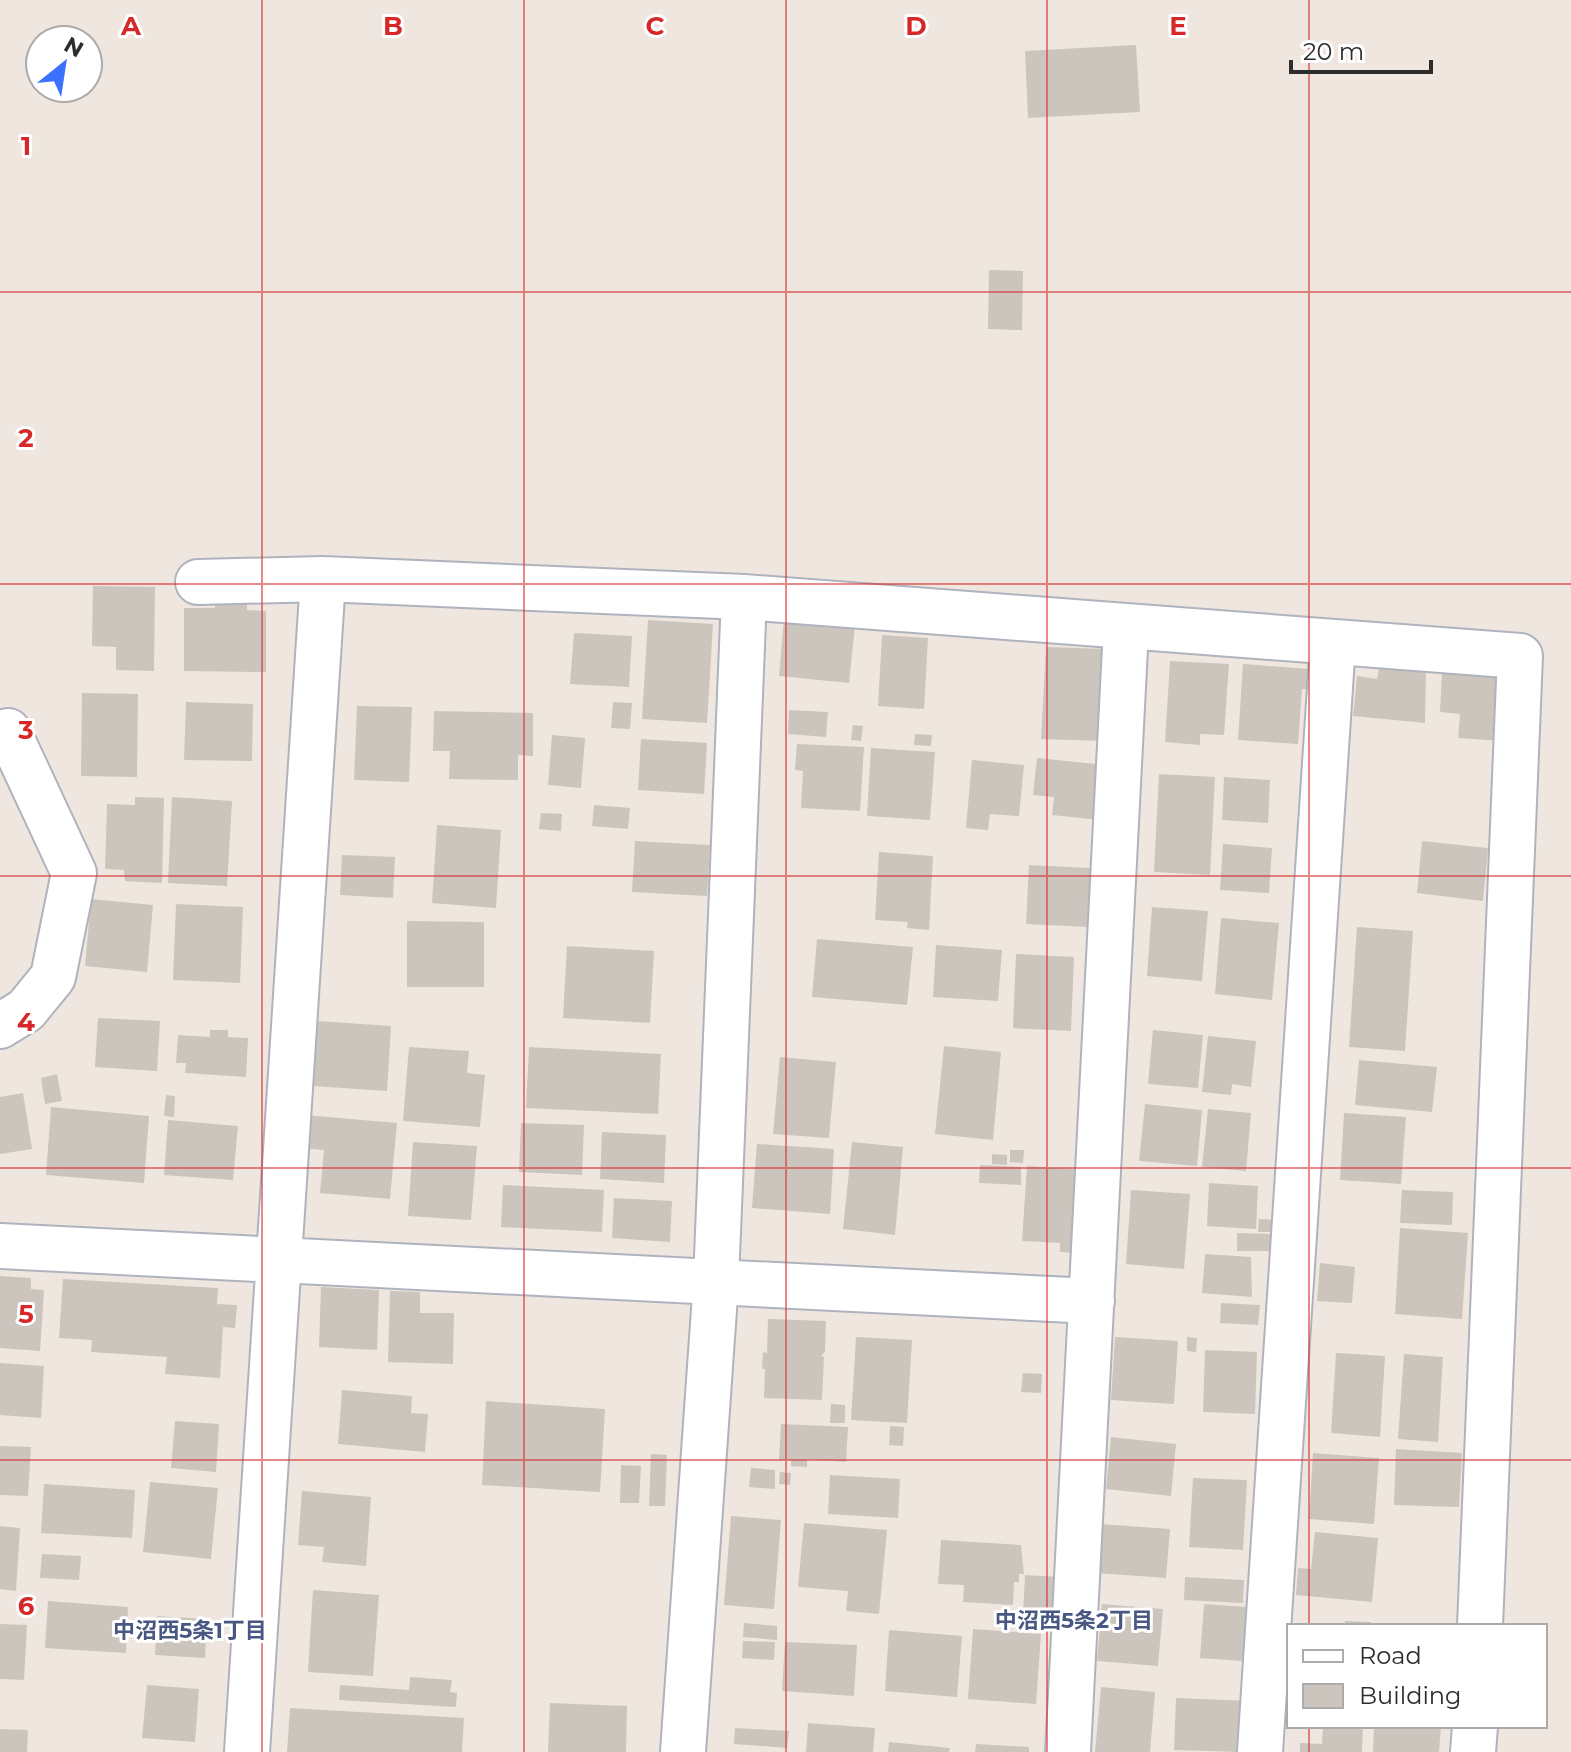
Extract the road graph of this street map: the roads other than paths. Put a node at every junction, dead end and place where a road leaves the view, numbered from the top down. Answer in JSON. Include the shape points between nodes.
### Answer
{"nodes":[{"id":1,"x":323,"y":579,"type":"junction"},
{"id":2,"x":198,"y":582,"type":"dead end"},
{"id":3,"x":744,"y":597,"type":"junction"},
{"id":4,"x":1126,"y":629,"type":"junction"},
{"id":5,"x":1333,"y":642,"type":"junction"},
{"id":6,"x":8,"y":731,"type":"dead end"},
{"id":7,"x":0,"y":1026,"type":"edge"},
{"id":8,"x":0,"y":1246,"type":"edge"},
{"id":9,"x":281,"y":1259,"type":"junction"},
{"id":10,"x":716,"y":1281,"type":"junction"},
{"id":11,"x":1092,"y":1301,"type":"junction"},
{"id":12,"x":1480,"y":1624,"type":"edge"},
{"id":13,"x":1475,"y":1728,"type":"edge"},
{"id":14,"x":247,"y":1752,"type":"edge"},
{"id":15,"x":683,"y":1752,"type":"edge"},
{"id":16,"x":1068,"y":1752,"type":"edge"},
{"id":17,"x":1260,"y":1752,"type":"edge"},
{"id":18,"x":1473,"y":1752,"type":"edge"}],
"edges":[{"from":1,"to":2,"type":"street"},
{"from":1,"to":3,"type":"street"},
{"from":1,"to":9,"type":"street"},
{"from":3,"to":4,"type":"street"},
{"from":3,"to":10,"type":"street"},
{"from":4,"to":5,"type":"street"},
{"from":4,"to":11,"type":"street"},
{"from":5,"to":12,"type":"street","via":[[1520,656]]},
{"from":5,"to":17,"type":"street"},
{"from":6,"to":7,"type":"street","via":[[74,873],[53,977],[26,1010]]},
{"from":8,"to":9,"type":"street"},
{"from":9,"to":10,"type":"street"},
{"from":9,"to":14,"type":"street"},
{"from":10,"to":11,"type":"street"},
{"from":10,"to":15,"type":"street"},
{"from":11,"to":16,"type":"street"},
{"from":13,"to":18,"type":"street"}]}
